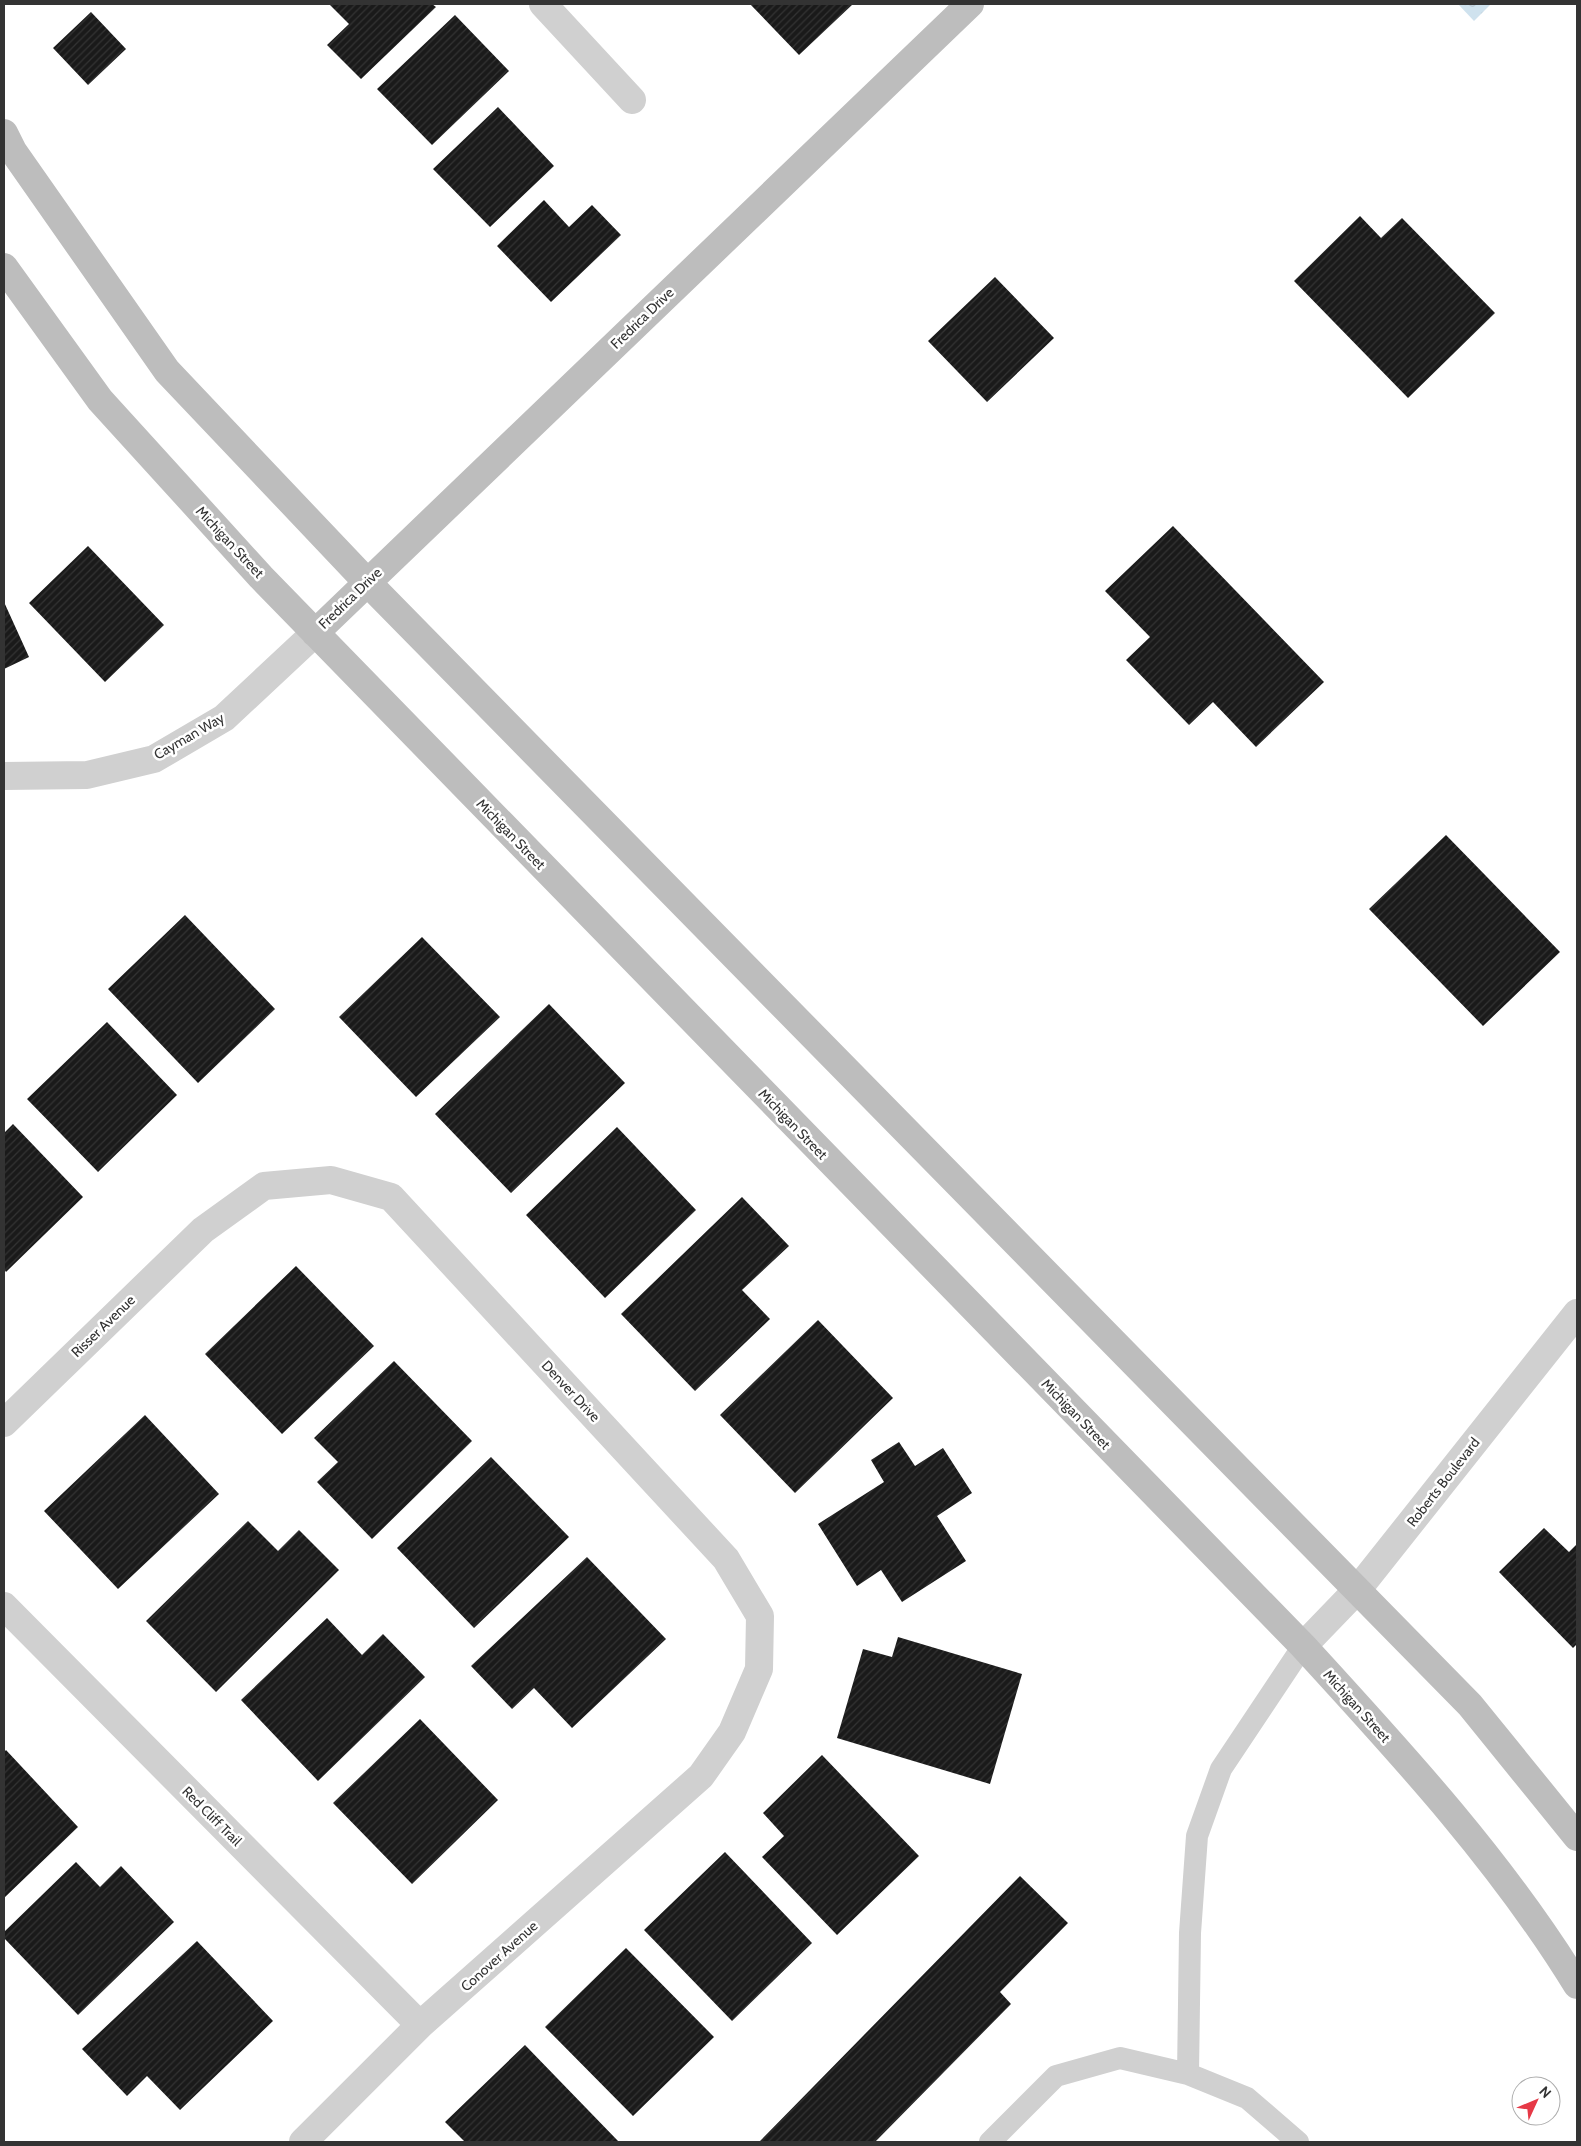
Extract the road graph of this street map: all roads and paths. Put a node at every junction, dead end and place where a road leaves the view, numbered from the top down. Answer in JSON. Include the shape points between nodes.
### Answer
{"nodes":[{"id":1,"x":543,"y":4,"type":"edge"},
{"id":2,"x":970,"y":4,"type":"edge"},
{"id":3,"x":632,"y":100,"type":"dead end"},
{"id":4,"x":4,"y":133,"type":"edge"},
{"id":5,"x":4,"y":267,"type":"edge"},
{"id":6,"x":367,"y":582,"type":"junction"},
{"id":7,"x":315,"y":633,"type":"junction"},
{"id":8,"x":4,"y":776,"type":"edge"},
{"id":9,"x":203,"y":1230,"type":"joint"},
{"id":10,"x":1577,"y":1314,"type":"edge"},
{"id":11,"x":4,"y":1423,"type":"edge"},
{"id":12,"x":1358,"y":1589,"type":"junction"},
{"id":13,"x":4,"y":1606,"type":"edge"},
{"id":14,"x":1303,"y":1646,"type":"junction"},
{"id":15,"x":701,"y":1776,"type":"joint"},
{"id":16,"x":1577,"y":1836,"type":"edge"},
{"id":17,"x":1577,"y":1985,"type":"edge"},
{"id":18,"x":420,"y":2025,"type":"junction"},
{"id":19,"x":1188,"y":2074,"type":"junction"},
{"id":20,"x":303,"y":2142,"type":"edge"},
{"id":21,"x":990,"y":2142,"type":"edge"},
{"id":22,"x":1298,"y":2142,"type":"edge"}],
"edges":[{"from":1,"to":3,"type":"street"},
{"from":2,"to":6,"type":"street","name":"Fredrica Drive"},
{"from":4,"to":6,"type":"street","via":[[168,371]]},
{"from":5,"to":7,"type":"street","name":"Michigan Street","via":[[100,400]]},
{"from":6,"to":7,"type":"street","name":"Fredrica Drive"},
{"from":6,"to":12,"type":"street"},
{"from":7,"to":8,"type":"street","name":"Cayman Way","via":[[224,718],[154,759],[87,775]]},
{"from":7,"to":14,"type":"street","name":"Michigan Street"},
{"from":9,"to":11,"type":"street","name":"Risser Avenue"},
{"from":9,"to":15,"type":"street","name":"Denver Drive","via":[[264,1186],[331,1180],[391,1197],[726,1560],[760,1616],[759,1668],[732,1732]]},
{"from":10,"to":12,"type":"street","name":"Roberts Boulevard"},
{"from":12,"to":14,"type":"street","name":"Roberts Boulevard"},
{"from":12,"to":16,"type":"street","via":[[1470,1705]]},
{"from":13,"to":18,"type":"street","name":"Red Cliff Trail"},
{"from":14,"to":17,"type":"street","name":"Michigan Street","via":[[1432,1787],[1549,1939]]},
{"from":14,"to":19,"type":"lane","via":[[1221,1769],[1197,1836],[1190,1933]]},
{"from":15,"to":18,"type":"street","name":"Conover Avenue"},
{"from":18,"to":20,"type":"street","name":"Conover Avenue"},
{"from":19,"to":21,"type":"lane","via":[[1120,2058],[1056,2076]]},
{"from":19,"to":22,"type":"lane","via":[[1247,2098]]}]}
